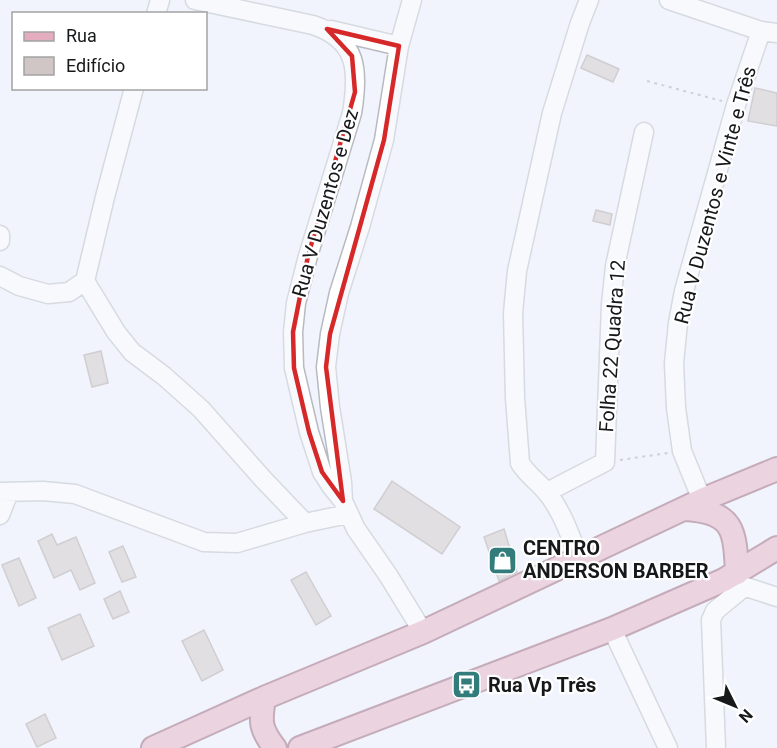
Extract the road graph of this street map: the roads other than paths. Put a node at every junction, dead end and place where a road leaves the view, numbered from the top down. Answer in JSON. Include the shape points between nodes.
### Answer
{"nodes":[{"id":1,"x":195,"y":0,"type":"edge"},
{"id":2,"x":412,"y":0,"type":"edge"},
{"id":3,"x":589,"y":0,"type":"edge"},
{"id":4,"x":669,"y":0,"type":"edge"},
{"id":5,"x":327,"y":29,"type":"junction"},
{"id":6,"x":769,"y":32,"type":"edge"},
{"id":7,"x":399,"y":46,"type":"junction"},
{"id":8,"x":133,"y":90,"type":"edge"},
{"id":9,"x":644,"y":132,"type":"dead end"},
{"id":10,"x":0,"y":235,"type":"edge"},
{"id":11,"x":0,"y":241,"type":"edge"},
{"id":12,"x":0,"y":276,"type":"edge"},
{"id":13,"x":85,"y":281,"type":"junction"},
{"id":14,"x":777,"y":469,"type":"edge"},
{"id":15,"x":5,"y":492,"type":"edge"},
{"id":16,"x":547,"y":492,"type":"junction"},
{"id":17,"x":694,"y":505,"type":"junction"},
{"id":18,"x":346,"y":507,"type":"junction"},
{"id":19,"x":0,"y":514,"type":"edge"},
{"id":20,"x":305,"y":523,"type":"junction"},
{"id":21,"x":777,"y":548,"type":"edge"},
{"id":22,"x":579,"y":557,"type":"junction"},
{"id":23,"x":735,"y":580,"type":"junction"},
{"id":24,"x":777,"y":597,"type":"edge"},
{"id":25,"x":612,"y":628,"type":"junction"},
{"id":26,"x":423,"y":632,"type":"junction"},
{"id":27,"x":264,"y":698,"type":"junction"},
{"id":28,"x":153,"y":748,"type":"edge"},
{"id":29,"x":275,"y":748,"type":"edge"},
{"id":30,"x":300,"y":748,"type":"edge"},
{"id":31,"x":668,"y":748,"type":"edge"},
{"id":32,"x":716,"y":748,"type":"edge"}],
"edges":[{"from":1,"to":5,"type":"street","name":"Rua V Duzentos e Dez"},
{"from":2,"to":7,"type":"street"},
{"from":3,"to":16,"type":"street","via":[[552,112],[517,271],[513,313],[520,463]]},
{"from":4,"to":6,"type":"street"},
{"from":5,"to":7,"type":"street"},
{"from":5,"to":18,"type":"street","name":"Rua V Duzentos e Dez","via":[[352,56],[356,92],[296,303],[294,368],[322,472]]},
{"from":6,"to":17,"type":"street","name":"Rua V Duzentos e Vinte e Três","via":[[736,105],[678,323],[674,363],[676,408]]},
{"from":7,"to":18,"type":"street","via":[[384,140],[339,293],[326,367]]},
{"from":8,"to":13,"type":"street"},
{"from":9,"to":16,"type":"street","name":"Folha 22 Quadra 12","via":[[615,266],[605,462]]},
{"from":10,"to":11,"type":"street"},
{"from":12,"to":13,"type":"street","via":[[48,294],[69,292]]},
{"from":13,"to":20,"type":"street","via":[[132,352],[201,409]]},
{"from":14,"to":17,"type":"main road"},
{"from":15,"to":19,"type":"street"},
{"from":15,"to":20,"type":"street","via":[[75,494],[204,542],[237,543]]},
{"from":16,"to":22,"type":"street","via":[[558,507]]},
{"from":17,"to":22,"type":"main road"},
{"from":17,"to":23,"type":"main road","via":[[715,514],[732,530]]},
{"from":18,"to":20,"type":"street"},
{"from":18,"to":26,"type":"street","name":"Rua V Duzentos e Dez","via":[[356,529]]},
{"from":21,"to":23,"type":"main road"},
{"from":22,"to":26,"type":"main road"},
{"from":23,"to":24,"type":"street"},
{"from":23,"to":25,"type":"main road"},
{"from":23,"to":32,"type":"street","via":[[711,620]]},
{"from":25,"to":30,"type":"main road"},
{"from":25,"to":31,"type":"street"},
{"from":26,"to":27,"type":"main road"},
{"from":27,"to":28,"type":"main road"},
{"from":27,"to":29,"type":"main road","via":[[264,734]]}]}
